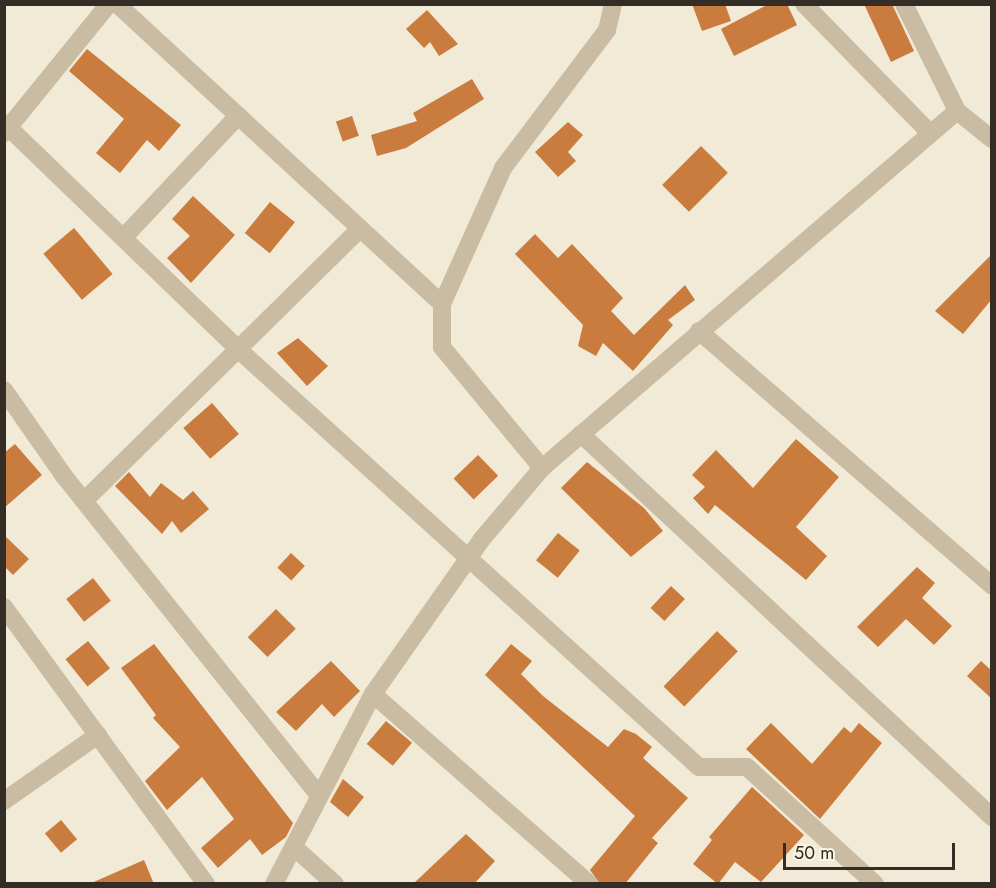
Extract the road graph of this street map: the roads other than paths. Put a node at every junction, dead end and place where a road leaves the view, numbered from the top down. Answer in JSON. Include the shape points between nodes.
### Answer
{"nodes":[{"id":1,"x":109,"y":4,"type":"edge"},
{"id":2,"x":117,"y":4,"type":"edge"},
{"id":3,"x":613,"y":4,"type":"edge"},
{"id":4,"x":804,"y":4,"type":"edge"},
{"id":5,"x":904,"y":4,"type":"edge"},
{"id":6,"x":957,"y":111,"type":"junction"},
{"id":7,"x":238,"y":116,"type":"junction"},
{"id":8,"x":6,"y":128,"type":"edge"},
{"id":9,"x":930,"y":134,"type":"junction"},
{"id":10,"x":992,"y":139,"type":"edge"},
{"id":11,"x":360,"y":229,"type":"junction"},
{"id":12,"x":123,"y":238,"type":"junction"},
{"id":13,"x":442,"y":304,"type":"junction"},
{"id":14,"x":699,"y":331,"type":"junction"},
{"id":15,"x":240,"y":351,"type":"junction"},
{"id":16,"x":4,"y":390,"type":"edge"},
{"id":17,"x":581,"y":434,"type":"junction"},
{"id":18,"x":542,"y":468,"type":"junction"},
{"id":19,"x":86,"y":498,"type":"junction"},
{"id":20,"x":469,"y":559,"type":"junction"},
{"id":21,"x":992,"y":586,"type":"edge"},
{"id":22,"x":4,"y":607,"type":"edge"},
{"id":23,"x":373,"y":694,"type":"junction"},
{"id":24,"x":98,"y":735,"type":"junction"},
{"id":25,"x":318,"y":794,"type":"junction"},
{"id":26,"x":4,"y":801,"type":"edge"},
{"id":27,"x":992,"y":817,"type":"edge"},
{"id":28,"x":296,"y":849,"type":"junction"},
{"id":29,"x":206,"y":884,"type":"edge"},
{"id":30,"x":274,"y":884,"type":"edge"},
{"id":31,"x":335,"y":884,"type":"edge"},
{"id":32,"x":589,"y":884,"type":"edge"},
{"id":33,"x":875,"y":884,"type":"edge"}],
"edges":[{"from":1,"to":8,"type":"street"},
{"from":2,"to":7,"type":"street"},
{"from":3,"to":13,"type":"street","via":[[606,30],[502,168]]},
{"from":4,"to":9,"type":"street"},
{"from":5,"to":6,"type":"street"},
{"from":6,"to":9,"type":"street"},
{"from":6,"to":10,"type":"street"},
{"from":7,"to":11,"type":"street"},
{"from":7,"to":12,"type":"street"},
{"from":8,"to":12,"type":"street"},
{"from":9,"to":14,"type":"street"},
{"from":11,"to":13,"type":"street"},
{"from":11,"to":15,"type":"street"},
{"from":12,"to":15,"type":"street"},
{"from":13,"to":18,"type":"street","via":[[442,347]]},
{"from":14,"to":17,"type":"street"},
{"from":14,"to":21,"type":"street"},
{"from":15,"to":19,"type":"street"},
{"from":15,"to":20,"type":"street"},
{"from":16,"to":19,"type":"street"},
{"from":17,"to":18,"type":"street"},
{"from":17,"to":27,"type":"street"},
{"from":18,"to":20,"type":"street"},
{"from":19,"to":25,"type":"street"},
{"from":20,"to":23,"type":"street"},
{"from":20,"to":33,"type":"street","via":[[699,767],[747,767]]},
{"from":22,"to":24,"type":"street"},
{"from":23,"to":25,"type":"street"},
{"from":23,"to":32,"type":"street"},
{"from":24,"to":26,"type":"street"},
{"from":24,"to":29,"type":"street"},
{"from":25,"to":28,"type":"street"},
{"from":28,"to":30,"type":"street"},
{"from":28,"to":31,"type":"street"}]}
